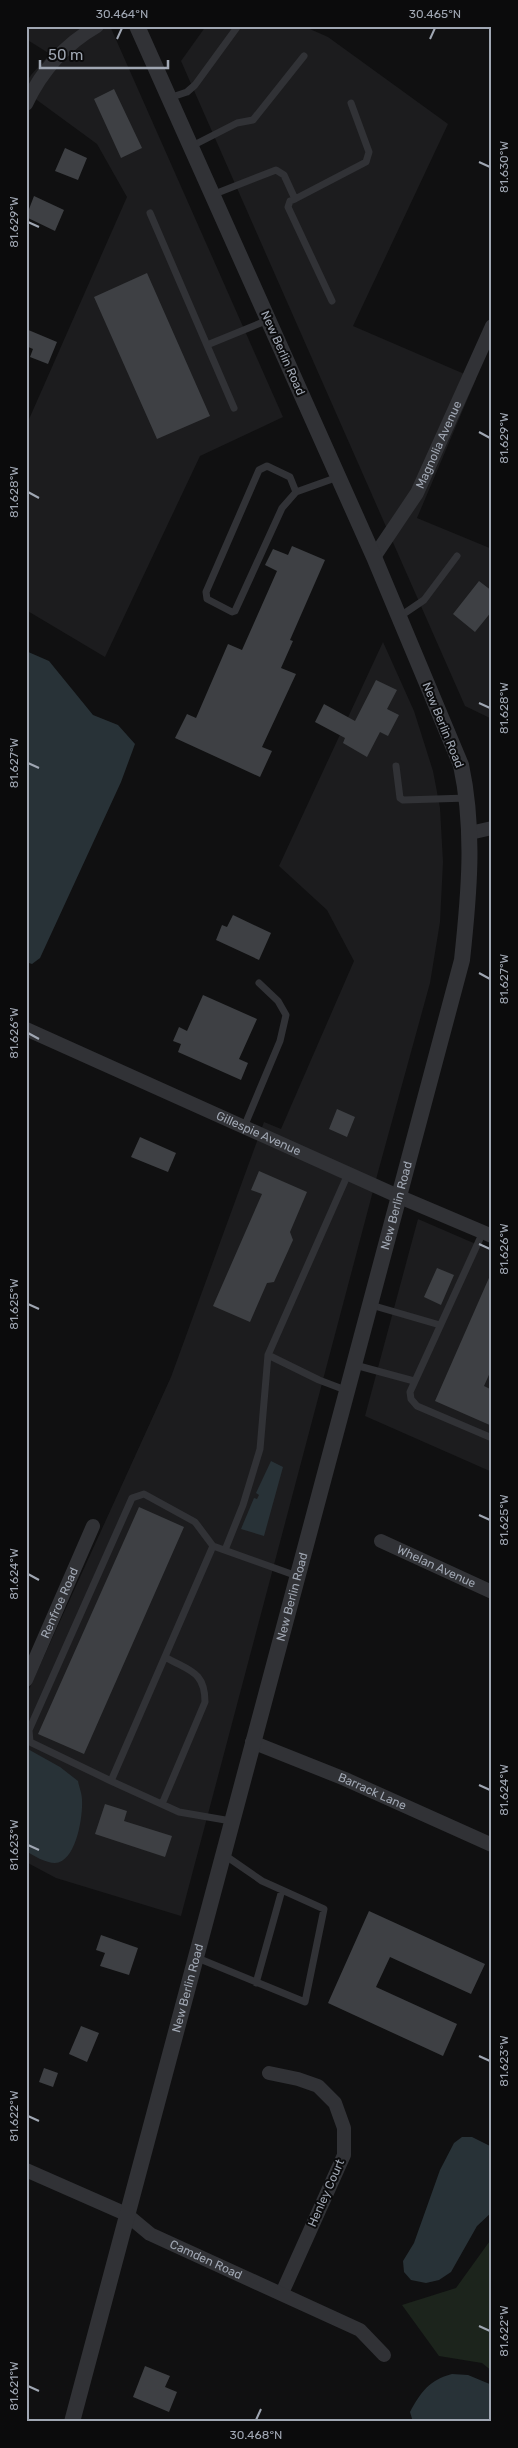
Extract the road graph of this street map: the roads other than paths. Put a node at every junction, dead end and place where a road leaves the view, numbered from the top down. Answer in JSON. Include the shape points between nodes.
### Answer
{"nodes":[{"id":1,"x":97,"y":26,"type":"edge"},
{"id":2,"x":137,"y":26,"type":"edge"},
{"id":3,"x":238,"y":26,"type":"edge"},
{"id":4,"x":304,"y":56,"type":"dead end"},
{"id":5,"x":169,"y":98,"type":"junction"},
{"id":6,"x":351,"y":102,"type":"dead end"},
{"id":7,"x":26,"y":104,"type":"edge"},
{"id":8,"x":191,"y":147,"type":"junction"},
{"id":9,"x":212,"y":195,"type":"junction"},
{"id":10,"x":294,"y":199,"type":"junction"},
{"id":11,"x":150,"y":212,"type":"dead end"},
{"id":12,"x":332,"y":301,"type":"dead end"},
{"id":13,"x":268,"y":320,"type":"junction"},
{"id":14,"x":492,"y":326,"type":"edge"},
{"id":15,"x":207,"y":345,"type":"junction"},
{"id":16,"x":234,"y":408,"type":"dead end"},
{"id":17,"x":338,"y":477,"type":"junction"},
{"id":18,"x":296,"y":492,"type":"junction"},
{"id":19,"x":457,"y":556,"type":"dead end"},
{"id":20,"x":374,"y":557,"type":"junction"},
{"id":21,"x":399,"y":617,"type":"junction"},
{"id":22,"x":396,"y":766,"type":"dead end"},
{"id":23,"x":468,"y":798,"type":"junction"},
{"id":24,"x":492,"y":828,"type":"edge"},
{"id":25,"x":470,"y":833,"type":"junction"},
{"id":26,"x":259,"y":984,"type":"dead end"},
{"id":27,"x":26,"y":1028,"type":"edge"},
{"id":28,"x":244,"y":1127,"type":"junction"},
{"id":29,"x":348,"y":1174,"type":"junction"},
{"id":30,"x":400,"y":1197,"type":"junction"},
{"id":31,"x":488,"y":1234,"type":"edge"},
{"id":32,"x":371,"y":1305,"type":"junction"},
{"id":33,"x":440,"y":1325,"type":"junction"},
{"id":34,"x":268,"y":1355,"type":"junction"},
{"id":35,"x":355,"y":1366,"type":"junction"},
{"id":36,"x":414,"y":1381,"type":"junction"},
{"id":37,"x":348,"y":1391,"type":"junction"},
{"id":38,"x":492,"y":1438,"type":"edge"},
{"id":39,"x":93,"y":1526,"type":"dead end"},
{"id":40,"x":381,"y":1541,"type":"dead end"},
{"id":41,"x":214,"y":1546,"type":"junction"},
{"id":42,"x":225,"y":1550,"type":"junction"},
{"id":43,"x":298,"y":1576,"type":"junction"},
{"id":44,"x":492,"y":1592,"type":"edge"},
{"id":45,"x":165,"y":1658,"type":"junction"},
{"id":46,"x":26,"y":1680,"type":"edge"},
{"id":47,"x":252,"y":1742,"type":"junction"},
{"id":48,"x":110,"y":1781,"type":"junction"},
{"id":49,"x":162,"y":1804,"type":"junction"},
{"id":50,"x":231,"y":1821,"type":"junction"},
{"id":51,"x":492,"y":1845,"type":"edge"},
{"id":52,"x":222,"y":1854,"type":"junction"},
{"id":53,"x":282,"y":1890,"type":"junction"},
{"id":54,"x":195,"y":1957,"type":"junction"},
{"id":55,"x":256,"y":1983,"type":"junction"},
{"id":56,"x":269,"y":2073,"type":"dead end"},
{"id":57,"x":26,"y":2170,"type":"edge"},
{"id":58,"x":126,"y":2214,"type":"junction"},
{"id":59,"x":282,"y":2293,"type":"junction"},
{"id":60,"x":384,"y":2355,"type":"dead end"},
{"id":61,"x":72,"y":2422,"type":"edge"}],
"edges":[{"from":1,"to":7,"type":"street","via":[[75,39],[56,58],[37,80]]},
{"from":2,"to":5,"type":"street","name":"New Berlin Road"},
{"from":3,"to":5,"type":"lane","via":[[195,85],[187,92]]},
{"from":4,"to":8,"type":"lane","via":[[253,120],[237,123]]},
{"from":5,"to":8,"type":"street","name":"New Berlin Road"},
{"from":6,"to":10,"type":"lane","via":[[369,152],[366,162]]},
{"from":8,"to":9,"type":"street","name":"New Berlin Road"},
{"from":9,"to":10,"type":"lane","via":[[276,170],[284,175]]},
{"from":9,"to":13,"type":"street","name":"New Berlin Road"},
{"from":10,"to":12,"type":"lane","via":[[288,207]]},
{"from":11,"to":15,"type":"lane"},
{"from":13,"to":15,"type":"lane"},
{"from":13,"to":17,"type":"street","name":"New Berlin Road"},
{"from":14,"to":20,"type":"street","name":"Magnolia Avenue","via":[[418,493]]},
{"from":15,"to":16,"type":"lane"},
{"from":17,"to":18,"type":"lane"},
{"from":17,"to":20,"type":"street","name":"New Berlin Road"},
{"from":18,"to":18,"type":"lane","via":[[278,515],[235,611],[207,599],[206,592],[259,470],[266,466],[290,477]]},
{"from":19,"to":21,"type":"lane","via":[[424,600]]},
{"from":20,"to":21,"type":"street","name":"New Berlin Road"},
{"from":21,"to":23,"type":"street","name":"New Berlin Road","via":[[461,765]]},
{"from":22,"to":23,"type":"lane","via":[[400,798],[403,800]]},
{"from":23,"to":25,"type":"street","name":"New Berlin Road"},
{"from":24,"to":25,"type":"street"},
{"from":25,"to":30,"type":"street","name":"New Berlin Road","via":[[469,896],[462,960]]},
{"from":26,"to":28,"type":"lane","via":[[278,1001],[286,1015],[280,1041]]},
{"from":27,"to":28,"type":"street","name":"Gillespie Avenue"},
{"from":28,"to":29,"type":"street","name":"Gillespie Avenue"},
{"from":29,"to":30,"type":"street","name":"Gillespie Avenue"},
{"from":29,"to":34,"type":"lane"},
{"from":30,"to":31,"type":"street","name":"Gillespie Avenue"},
{"from":30,"to":32,"type":"street","name":"New Berlin Road"},
{"from":31,"to":33,"type":"lane"},
{"from":32,"to":33,"type":"lane"},
{"from":32,"to":35,"type":"street","name":"New Berlin Road"},
{"from":33,"to":36,"type":"lane"},
{"from":34,"to":37,"type":"lane"},
{"from":34,"to":42,"type":"lane","via":[[260,1449]]},
{"from":35,"to":36,"type":"lane"},
{"from":35,"to":37,"type":"street","name":"New Berlin Road"},
{"from":36,"to":38,"type":"lane","via":[[410,1399],[417,1406]]},
{"from":37,"to":43,"type":"street","name":"New Berlin Road"},
{"from":39,"to":46,"type":"street","name":"Renfroe Road"},
{"from":40,"to":44,"type":"street","name":"Whelan Avenue"},
{"from":41,"to":42,"type":"lane"},
{"from":41,"to":45,"type":"lane"},
{"from":41,"to":48,"type":"lane","via":[[195,1522],[144,1494],[132,1498],[29,1730],[30,1742]]},
{"from":42,"to":43,"type":"lane"},
{"from":43,"to":47,"type":"street","name":"New Berlin Road"},
{"from":45,"to":48,"type":"lane"},
{"from":45,"to":49,"type":"lane","via":[[201,1678],[205,1702]]},
{"from":47,"to":50,"type":"street","name":"New Berlin Road"},
{"from":47,"to":51,"type":"street","name":"Barrack Lane","via":[[346,1779]]},
{"from":48,"to":49,"type":"lane"},
{"from":49,"to":50,"type":"lane","via":[[179,1812]]},
{"from":50,"to":52,"type":"street","name":"New Berlin Road"},
{"from":52,"to":53,"type":"lane","via":[[262,1881]]},
{"from":52,"to":54,"type":"street","name":"New Berlin Road"},
{"from":53,"to":55,"type":"lane"},
{"from":53,"to":55,"type":"lane","via":[[324,1909],[305,2002]]},
{"from":54,"to":55,"type":"lane"},
{"from":54,"to":58,"type":"street","name":"New Berlin Road"},
{"from":56,"to":59,"type":"street","name":"Henley Court","via":[[318,2086],[335,2103],[344,2128],[344,2155]]},
{"from":57,"to":58,"type":"street","name":"Camden Road"},
{"from":58,"to":59,"type":"street","name":"Camden Road","via":[[150,2234]]},
{"from":58,"to":61,"type":"street","name":"New Berlin Road"},
{"from":59,"to":60,"type":"street","name":"Camden Road","via":[[360,2330]]}]}
